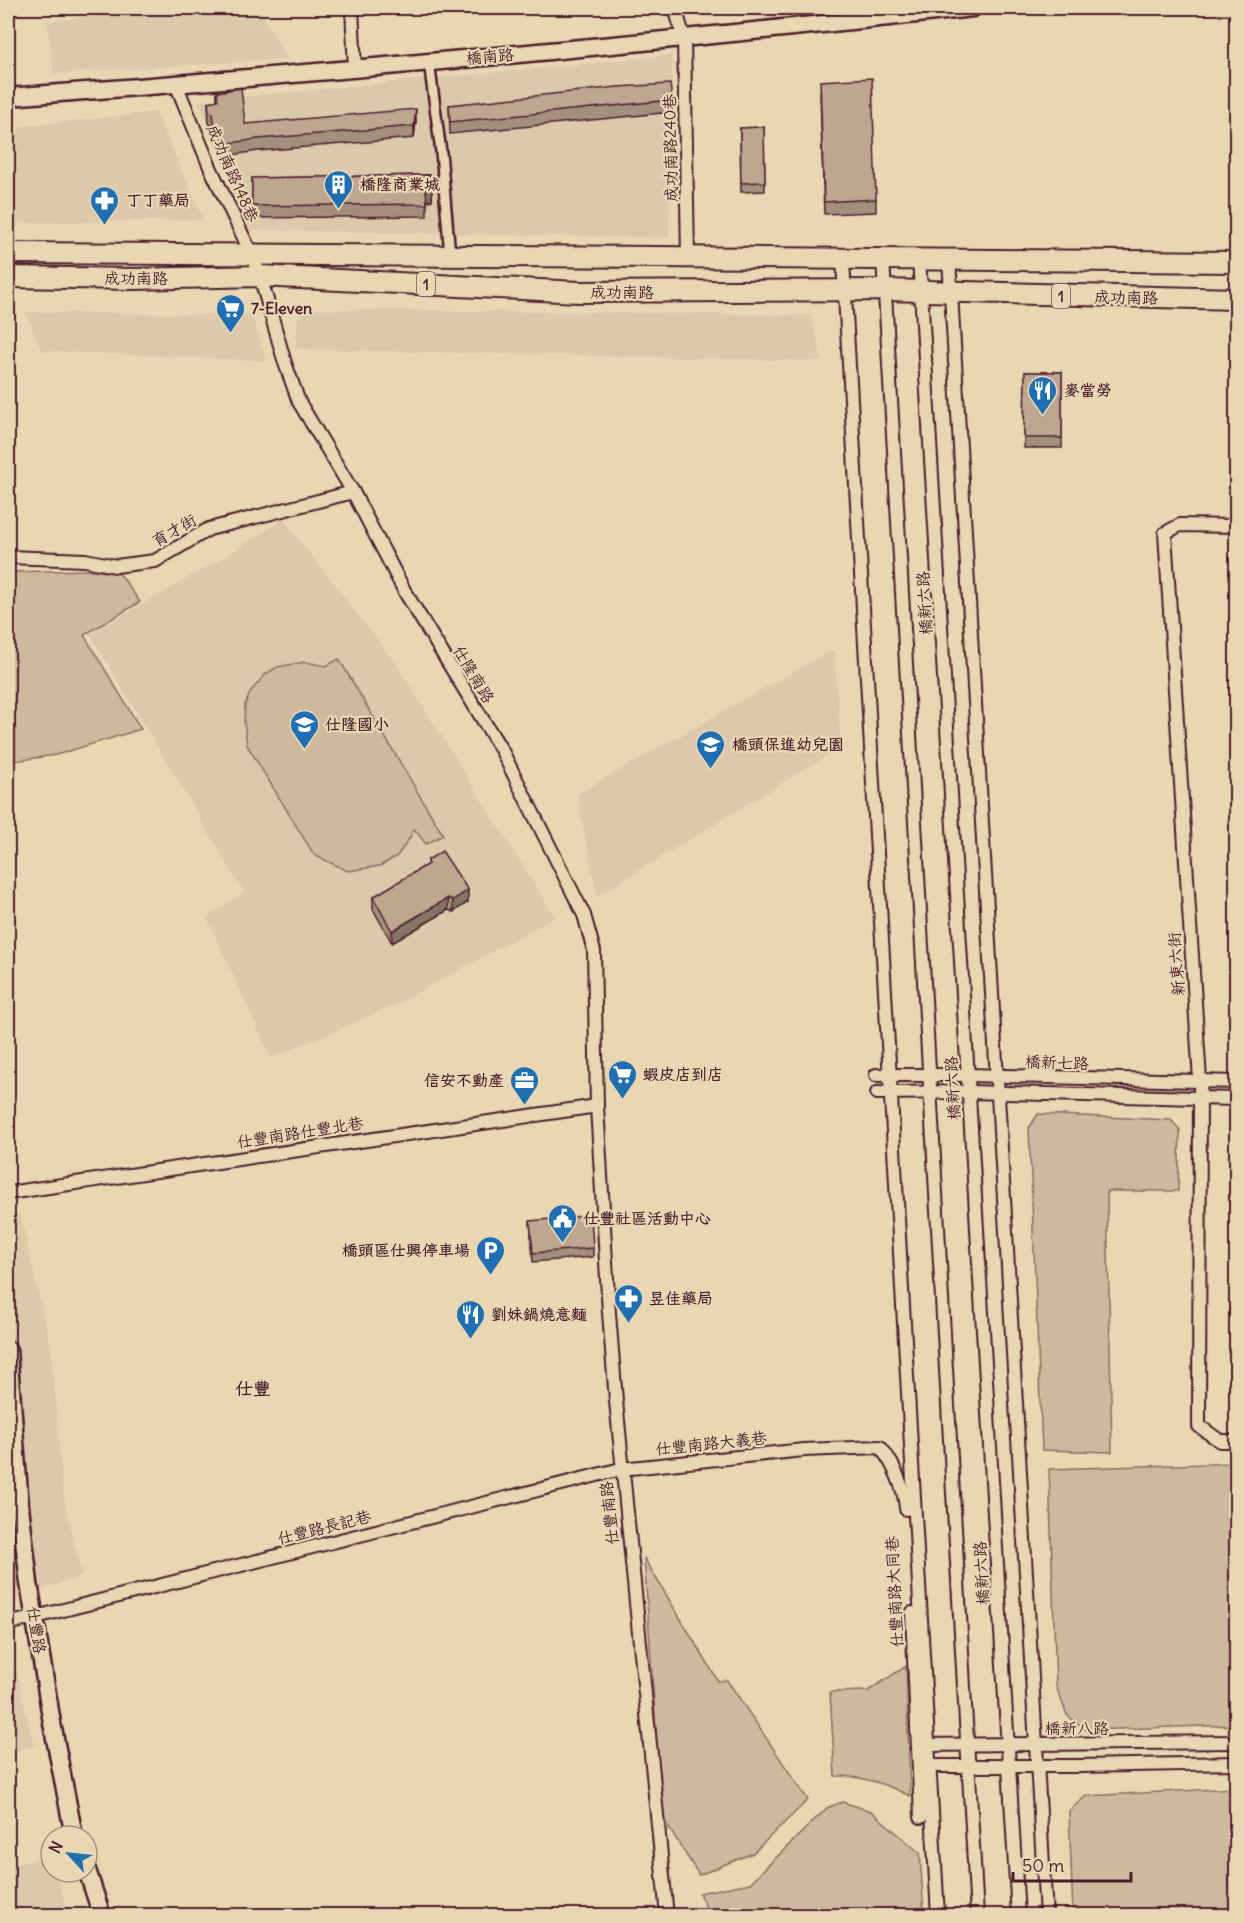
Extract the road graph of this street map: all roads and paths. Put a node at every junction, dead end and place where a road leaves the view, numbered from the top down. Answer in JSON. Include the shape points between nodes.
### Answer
{"nodes":[{"id":1,"x":352,"y":8,"type":"edge"},
{"id":2,"x":675,"y":8,"type":"edge"},
{"id":3,"x":973,"y":8,"type":"edge"},
{"id":4,"x":684,"y":38,"type":"junction"},
{"id":5,"x":429,"y":62,"type":"junction"},
{"id":6,"x":355,"y":69,"type":"junction"},
{"id":7,"x":176,"y":84,"type":"junction"},
{"id":8,"x":8,"y":97,"type":"edge"},
{"id":9,"x":8,"y":253,"type":"edge"},
{"id":10,"x":251,"y":253,"type":"junction"},
{"id":11,"x":450,"y":255,"type":"junction"},
{"id":12,"x":688,"y":256,"type":"junction"},
{"id":13,"x":883,"y":258,"type":"junction"},
{"id":14,"x":920,"y":258,"type":"junction"},
{"id":15,"x":949,"y":259,"type":"junction"},
{"id":16,"x":843,"y":260,"type":"junction"},
{"id":17,"x":1236,"y":262,"type":"edge"},
{"id":18,"x":260,"y":276,"type":"junction"},
{"id":19,"x":8,"y":277,"type":"edge"},
{"id":20,"x":885,"y":291,"type":"junction"},
{"id":21,"x":921,"y":291,"type":"junction"},
{"id":22,"x":845,"y":292,"type":"junction"},
{"id":23,"x":951,"y":292,"type":"junction"},
{"id":24,"x":1236,"y":299,"type":"edge"},
{"id":25,"x":353,"y":492,"type":"junction"},
{"id":26,"x":1236,"y":526,"type":"edge"},
{"id":27,"x":8,"y":557,"type":"edge"},
{"id":28,"x":882,"y":1075,"type":"junction"},
{"id":29,"x":968,"y":1075,"type":"junction"},
{"id":30,"x":929,"y":1076,"type":"junction"},
{"id":31,"x":997,"y":1076,"type":"junction"},
{"id":32,"x":1200,"y":1081,"type":"junction"},
{"id":33,"x":1236,"y":1082,"type":"edge"},
{"id":34,"x":969,"y":1092,"type":"junction"},
{"id":35,"x":883,"y":1093,"type":"junction"},
{"id":36,"x":930,"y":1093,"type":"junction"},
{"id":37,"x":998,"y":1094,"type":"junction"},
{"id":38,"x":1200,"y":1098,"type":"junction"},
{"id":39,"x":1236,"y":1100,"type":"edge"},
{"id":40,"x":597,"y":1106,"type":"junction"},
{"id":41,"x":8,"y":1193,"type":"edge"},
{"id":42,"x":8,"y":1350,"type":"edge"},
{"id":43,"x":1236,"y":1441,"type":"edge"},
{"id":44,"x":804,"y":1450,"type":"joint"},
{"id":45,"x":621,"y":1469,"type":"junction"},
{"id":46,"x":34,"y":1616,"type":"junction"},
{"id":47,"x":8,"y":1624,"type":"edge"},
{"id":48,"x":1236,"y":1742,"type":"edge"},
{"id":49,"x":1008,"y":1744,"type":"junction"},
{"id":50,"x":923,"y":1745,"type":"junction"},
{"id":51,"x":967,"y":1745,"type":"junction"},
{"id":52,"x":1037,"y":1745,"type":"junction"},
{"id":53,"x":1236,"y":1763,"type":"edge"},
{"id":54,"x":1009,"y":1765,"type":"junction"},
{"id":55,"x":1038,"y":1765,"type":"junction"},
{"id":56,"x":924,"y":1766,"type":"junction"},
{"id":57,"x":968,"y":1766,"type":"junction"},
{"id":58,"x":921,"y":1817,"type":"dead end"},
{"id":59,"x":70,"y":1824,"type":"edge"},
{"id":60,"x":92,"y":1884,"type":"edge"},
{"id":61,"x":102,"y":1916,"type":"edge"},
{"id":62,"x":667,"y":1916,"type":"edge"},
{"id":63,"x":938,"y":1916,"type":"edge"},
{"id":64,"x":976,"y":1916,"type":"edge"},
{"id":65,"x":1018,"y":1916,"type":"edge"},
{"id":66,"x":1046,"y":1916,"type":"edge"}],
"edges":[{"from":1,"to":6,"type":"street"},
{"from":2,"to":4,"type":"street","name":"成功南路240巷"},
{"from":3,"to":4,"type":"street","name":"橋南路"},
{"from":4,"to":5,"type":"street","name":"橋南路"},
{"from":4,"to":12,"type":"street","name":"成功南路240巷"},
{"from":5,"to":6,"type":"street","name":"橋南路"},
{"from":5,"to":11,"type":"street"},
{"from":6,"to":7,"type":"street","name":"橋南路"},
{"from":7,"to":8,"type":"street","name":"橋南路"},
{"from":7,"to":10,"type":"street","name":"成功南路148巷"},
{"from":9,"to":10,"type":"main road","name":"成功南路","number":"1"},
{"from":10,"to":11,"type":"main road","name":"成功南路","number":"1"},
{"from":10,"to":18,"type":"street","name":"成功南路148巷"},
{"from":11,"to":12,"type":"main road","name":"成功南路","number":"1"},
{"from":12,"to":16,"type":"main road","name":"成功南路","number":"1"},
{"from":13,"to":14,"type":"main road","name":"成功南路","number":"1"},
{"from":13,"to":16,"type":"main road","name":"成功南路","number":"1"},
{"from":13,"to":20,"type":"street","name":"橋新六路"},
{"from":14,"to":15,"type":"main road","name":"成功南路","number":"1"},
{"from":14,"to":21,"type":"street","name":"橋新六路"},
{"from":15,"to":17,"type":"main road","name":"成功南路","number":"1"},
{"from":15,"to":23,"type":"street"},
{"from":16,"to":22,"type":"street"},
{"from":18,"to":19,"type":"main road","name":"成功南路","number":"1"},
{"from":18,"to":22,"type":"main road","name":"成功南路","number":"1","via":[[579,291]]},
{"from":18,"to":25,"type":"street","name":"仕隆南路","via":[[299,402]]},
{"from":20,"to":21,"type":"main road","name":"成功南路","number":"1"},
{"from":20,"to":22,"type":"main road","name":"成功南路","number":"1"},
{"from":20,"to":30,"type":"street","name":"橋新六路"},
{"from":21,"to":23,"type":"main road","name":"成功南路","number":"1"},
{"from":21,"to":29,"type":"street","name":"橋新六路"},
{"from":22,"to":28,"type":"street"},
{"from":23,"to":24,"type":"main road","name":"成功南路","number":"1"},
{"from":23,"to":31,"type":"street"},
{"from":25,"to":27,"type":"street","name":"育才街","via":[[209,529],[155,561],[116,566],[85,560]]},
{"from":25,"to":40,"type":"street","name":"仕隆南路","via":[[405,592],[502,752],[584,915],[594,951]]},
{"from":26,"to":32,"type":"street","name":"新東六街","via":[[1180,525],[1165,533]]},
{"from":28,"to":30,"type":"street","name":"橋新七路"},
{"from":28,"to":35,"type":"street"},
{"from":29,"to":30,"type":"street","name":"橋新七路"},
{"from":29,"to":31,"type":"street","name":"橋新七路"},
{"from":29,"to":34,"type":"street","name":"橋新六路"},
{"from":30,"to":36,"type":"street","name":"橋新六路"},
{"from":31,"to":32,"type":"street","name":"橋新七路"},
{"from":31,"to":37,"type":"street"},
{"from":32,"to":33,"type":"street","name":"橋新七路"},
{"from":32,"to":38,"type":"street","name":"新東六街"},
{"from":34,"to":36,"type":"street","name":"橋新七路"},
{"from":34,"to":37,"type":"street","name":"橋新七路"},
{"from":34,"to":49,"type":"street","name":"橋新六路"},
{"from":35,"to":36,"type":"street","name":"橋新七路"},
{"from":35,"to":50,"type":"street"},
{"from":36,"to":51,"type":"street","name":"橋新六路"},
{"from":37,"to":38,"type":"street","name":"橋新七路"},
{"from":37,"to":52,"type":"street"},
{"from":38,"to":39,"type":"street","name":"橋新七路"},
{"from":38,"to":43,"type":"street","name":"新東六街","via":[[1199,1426],[1220,1441]]},
{"from":40,"to":41,"type":"street","name":"仕豐南路仕豐北巷"},
{"from":40,"to":45,"type":"street","name":"仕豐南路"},
{"from":42,"to":46,"type":"street","name":"仕豐路","via":[[20,1506]]},
{"from":44,"to":45,"type":"street","name":"仕豐南路大義巷"},
{"from":44,"to":50,"type":"street","name":"仕豐南路大同巷","via":[[880,1446],[906,1497]]},
{"from":45,"to":46,"type":"street","name":"仕豐路長記巷"},
{"from":45,"to":62,"type":"street","name":"仕豐南路"},
{"from":46,"to":47,"type":"street","name":"仕豐路長記巷"},
{"from":46,"to":59,"type":"street","name":"仕豐路"},
{"from":48,"to":52,"type":"street","name":"橋新八路"},
{"from":49,"to":51,"type":"street","name":"橋新八路"},
{"from":49,"to":52,"type":"street","name":"橋新八路"},
{"from":49,"to":54,"type":"street","name":"橋新六路"},
{"from":50,"to":51,"type":"street","name":"橋新八路"},
{"from":50,"to":56,"type":"street"},
{"from":51,"to":57,"type":"street","name":"橋新六路"},
{"from":52,"to":55,"type":"street"},
{"from":53,"to":55,"type":"street"},
{"from":54,"to":55,"type":"street"},
{"from":54,"to":57,"type":"street"},
{"from":54,"to":65,"type":"street","name":"橋新六路"},
{"from":55,"to":66,"type":"street"},
{"from":56,"to":57,"type":"street"},
{"from":56,"to":58,"type":"street"},
{"from":56,"to":63,"type":"street"},
{"from":57,"to":64,"type":"street","name":"橋新六路"},
{"from":60,"to":61,"type":"street"}]}
